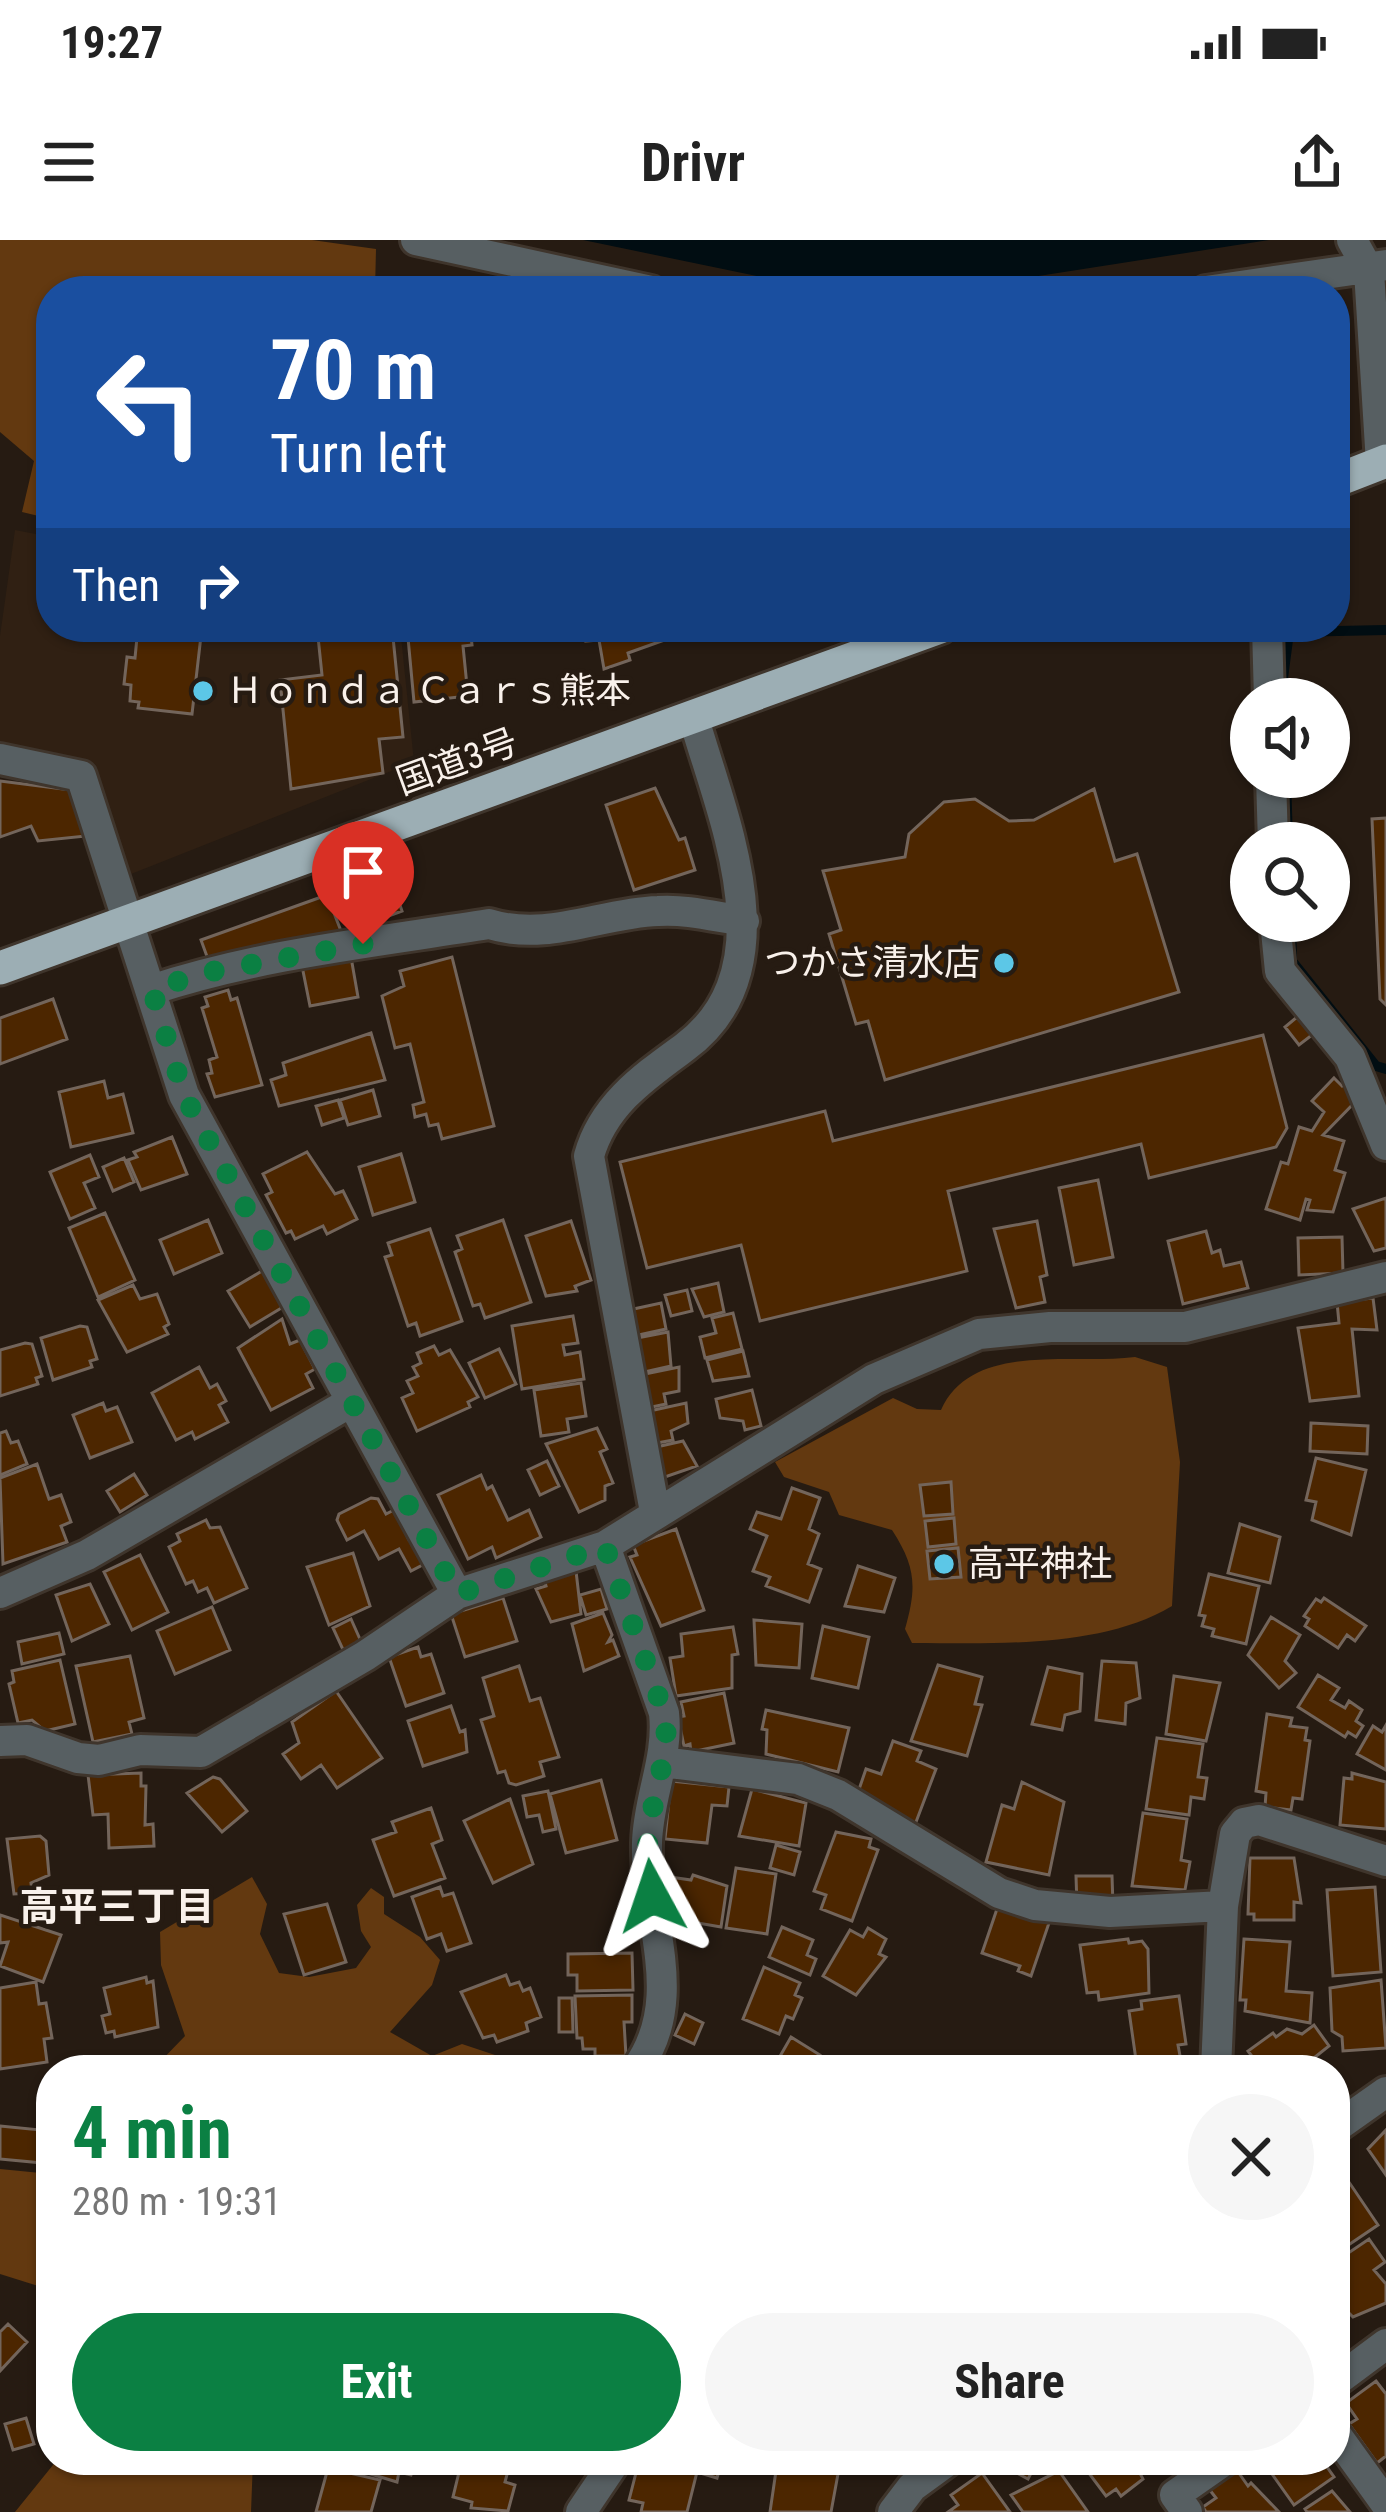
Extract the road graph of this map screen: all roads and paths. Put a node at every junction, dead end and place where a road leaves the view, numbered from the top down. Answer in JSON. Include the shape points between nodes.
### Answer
{"nodes":[{"id":1,"x":416,"y":240,"type":"edge"},
{"id":2,"x":1366,"y":255,"type":"edge"},
{"id":3,"x":582,"y":276,"type":"edge"},
{"id":4,"x":1273,"y":276,"type":"edge"},
{"id":5,"x":1383,"y":462,"type":"edge"},
{"id":6,"x":1350,"y":475,"type":"edge"},
{"id":7,"x":900,"y":642,"type":"edge"},
{"id":8,"x":1267,"y":642,"type":"edge"},
{"id":9,"x":1268,"y":678,"type":"edge"},
{"id":10,"x":694,"y":719,"type":"junction"},
{"id":11,"x":0,"y":759,"type":"edge"},
{"id":12,"x":744,"y":921,"type":"junction"},
{"id":13,"x":127,"y":922,"type":"junction"},
{"id":14,"x":1277,"y":942,"type":"edge"},
{"id":15,"x":0,"y":968,"type":"edge"},
{"id":16,"x":152,"y":990,"type":"junction"},
{"id":17,"x":1386,"y":1145,"type":"edge"},
{"id":18,"x":1386,"y":1277,"type":"edge"},
{"id":19,"x":349,"y":1402,"type":"junction"},
{"id":20,"x":655,"y":1512,"type":"junction"},
{"id":21,"x":605,"y":1546,"type":"junction"},
{"id":22,"x":0,"y":1593,"type":"edge"},
{"id":23,"x":457,"y":1594,"type":"junction"},
{"id":24,"x":0,"y":1741,"type":"edge"},
{"id":25,"x":662,"y":1762,"type":"junction"},
{"id":26,"x":1386,"y":1861,"type":"edge"},
{"id":27,"x":1223,"y":1906,"type":"junction"},
{"id":28,"x":645,"y":2055,"type":"edge"},
{"id":29,"x":1217,"y":2055,"type":"edge"},
{"id":30,"x":1386,"y":2092,"type":"edge"},
{"id":31,"x":1350,"y":2117,"type":"edge"},
{"id":32,"x":1386,"y":2344,"type":"edge"},
{"id":33,"x":1350,"y":2371,"type":"edge"},
{"id":34,"x":1350,"y":2454,"type":"edge"},
{"id":35,"x":606,"y":2475,"type":"edge"},
{"id":36,"x":928,"y":2475,"type":"edge"},
{"id":37,"x":1207,"y":2475,"type":"edge"},
{"id":38,"x":1386,"y":2504,"type":"edge"},
{"id":39,"x":1171,"y":2506,"type":"edge"},
{"id":40,"x":581,"y":2512,"type":"edge"},
{"id":41,"x":893,"y":2512,"type":"edge"}],
"edges":[{"from":1,"to":3,"type":"street"},
{"from":2,"to":4,"type":"street"},
{"from":2,"to":5,"type":"street"},
{"from":5,"to":6,"type":"highway"},
{"from":7,"to":10,"type":"highway","name":"国道3号"},
{"from":8,"to":9,"type":"street"},
{"from":10,"to":12,"type":"street","via":[[742,887]]},
{"from":10,"to":13,"type":"highway","name":"国道3号"},
{"from":11,"to":13,"type":"street","via":[[81,776]]},
{"from":12,"to":16,"type":"street","via":[[655,910],[560,929],[515,932],[489,924],[274,959]]},
{"from":12,"to":20,"type":"street","via":[[717,1018],[629,1088],[595,1134],[590,1156]]},
{"from":13,"to":15,"type":"highway","name":"国道3号"},
{"from":13,"to":16,"type":"street"},
{"from":14,"to":17,"type":"street","via":[[1280,971],[1350,1057]]},
{"from":16,"to":19,"type":"street","via":[[184,1095]]},
{"from":18,"to":20,"type":"street","via":[[1185,1328],[979,1334],[874,1378]]},
{"from":19,"to":22,"type":"street","via":[[87,1555]]},
{"from":19,"to":23,"type":"street"},
{"from":20,"to":21,"type":"street"},
{"from":21,"to":23,"type":"street"},
{"from":21,"to":25,"type":"street","via":[[664,1713]]},
{"from":23,"to":24,"type":"street","via":[[201,1752],[140,1750],[99,1760],[28,1740]]},
{"from":25,"to":27,"type":"street","via":[[798,1779],[999,1893],[1035,1905],[1109,1912]]},
{"from":25,"to":28,"type":"street","via":[[647,1854],[664,1986],[660,2029]]},
{"from":26,"to":27,"type":"street","via":[[1259,1820],[1244,1823],[1234,1834]]},
{"from":27,"to":29,"type":"street"},
{"from":30,"to":31,"type":"street"},
{"from":32,"to":33,"type":"street"},
{"from":34,"to":38,"type":"street"},
{"from":35,"to":40,"type":"street"},
{"from":36,"to":41,"type":"street"},
{"from":37,"to":39,"type":"street"}]}
